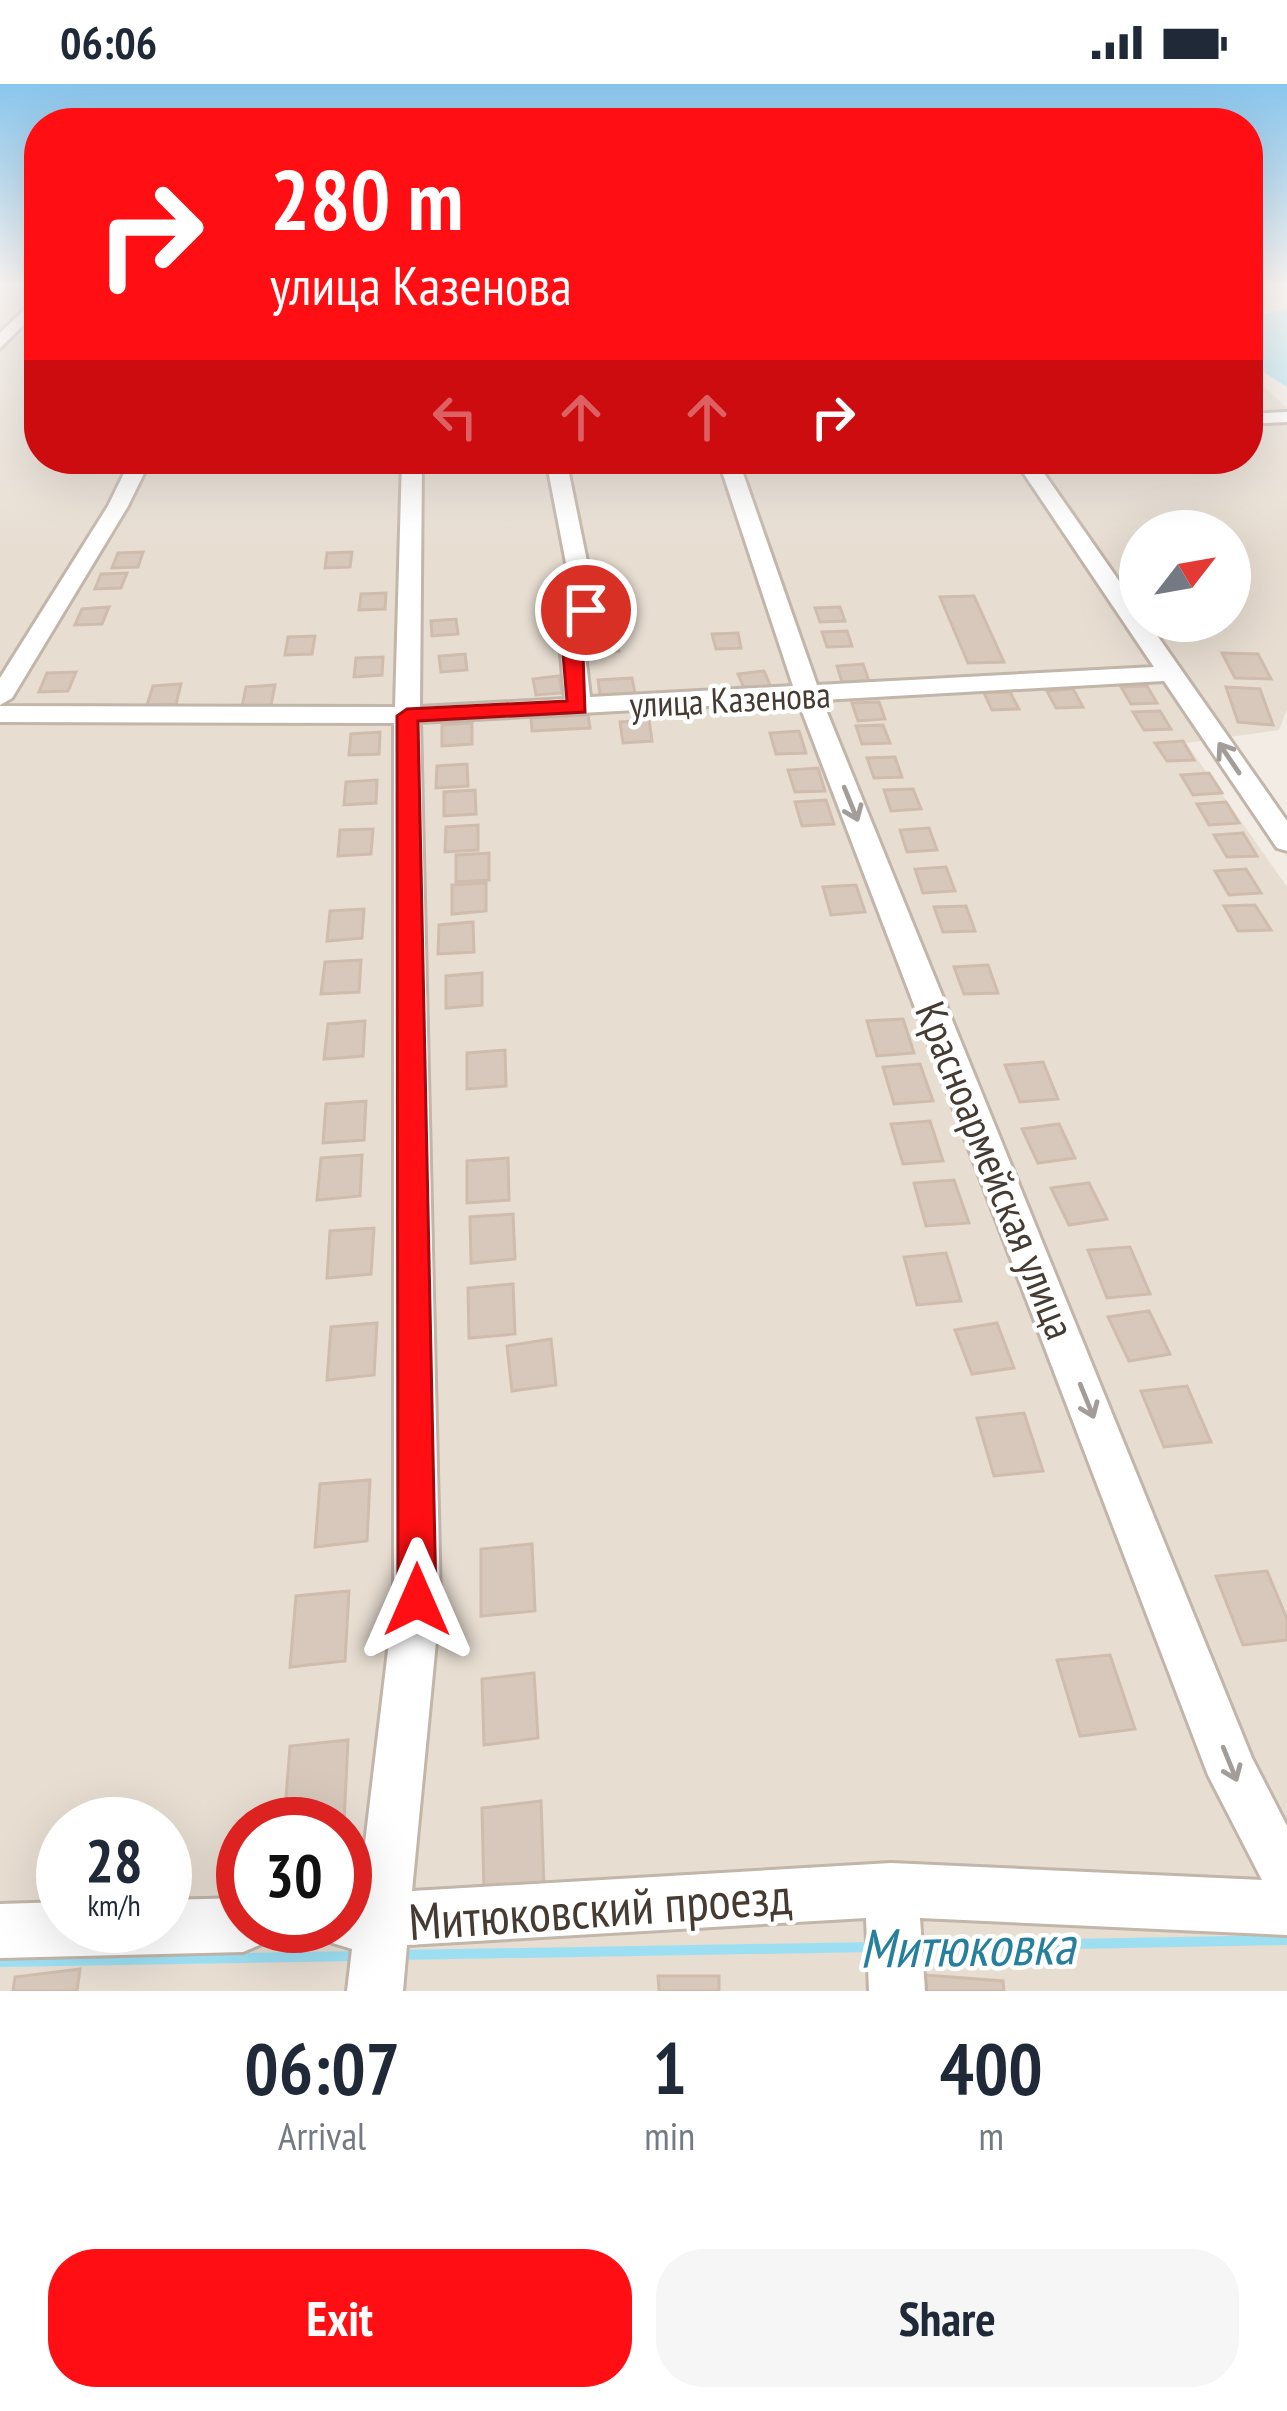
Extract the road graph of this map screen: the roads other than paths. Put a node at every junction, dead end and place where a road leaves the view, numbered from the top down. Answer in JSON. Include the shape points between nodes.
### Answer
{"nodes":[{"id":1,"x":134,"y":474,"type":"edge"},
{"id":2,"x":412,"y":474,"type":"edge"},
{"id":3,"x":559,"y":474,"type":"edge"},
{"id":4,"x":733,"y":474,"type":"edge"},
{"id":5,"x":1034,"y":474,"type":"edge"},
{"id":6,"x":1171,"y":673,"type":"junction"},
{"id":7,"x":808,"y":695,"type":"junction"},
{"id":8,"x":0,"y":698,"type":"edge"},
{"id":9,"x":578,"y":707,"type":"junction"},
{"id":10,"x":0,"y":714,"type":"edge"},
{"id":11,"x":407,"y":716,"type":"junction"},
{"id":12,"x":1287,"y":842,"type":"edge"},
{"id":13,"x":1287,"y":1871,"type":"edge"},
{"id":14,"x":891,"y":1890,"type":"junction"},
{"id":15,"x":1287,"y":1908,"type":"edge"},
{"id":16,"x":372,"y":1909,"type":"edge"},
{"id":17,"x":372,"y":1923,"type":"edge"},
{"id":18,"x":216,"y":1926,"type":"edge"},
{"id":19,"x":0,"y":1931,"type":"edge"},
{"id":20,"x":372,"y":1950,"type":"edge"},
{"id":21,"x":375,"y":1991,"type":"edge"},
{"id":22,"x":897,"y":1991,"type":"edge"}],
"edges":[{"from":1,"to":8,"type":"street"},
{"from":2,"to":11,"type":"street"},
{"from":3,"to":9,"type":"street","via":[[586,610],[573,654]]},
{"from":4,"to":7,"type":"street","name":"Красноармейская улица"},
{"from":5,"to":6,"type":"street"},
{"from":6,"to":7,"type":"street","name":"улица Казенова"},
{"from":12,"to":6,"type":"street","one_way":true},
{"from":7,"to":9,"type":"street","name":"улица Казенова"},
{"from":7,"to":13,"type":"street","name":"Красноармейская улица","one_way":true,"via":[[1234,1775]]},
{"from":9,"to":11,"type":"street","name":"улица Казенова"},
{"from":10,"to":11,"type":"street","name":"улица Казенова"},
{"from":11,"to":16,"type":"street","via":[[417,1600]]},
{"from":14,"to":15,"type":"street","name":"Митюковский проезд"},
{"from":14,"to":17,"type":"street","name":"Митюковский проезд"},
{"from":14,"to":22,"type":"street"},
{"from":18,"to":19,"type":"street"},
{"from":20,"to":21,"type":"street"}]}
